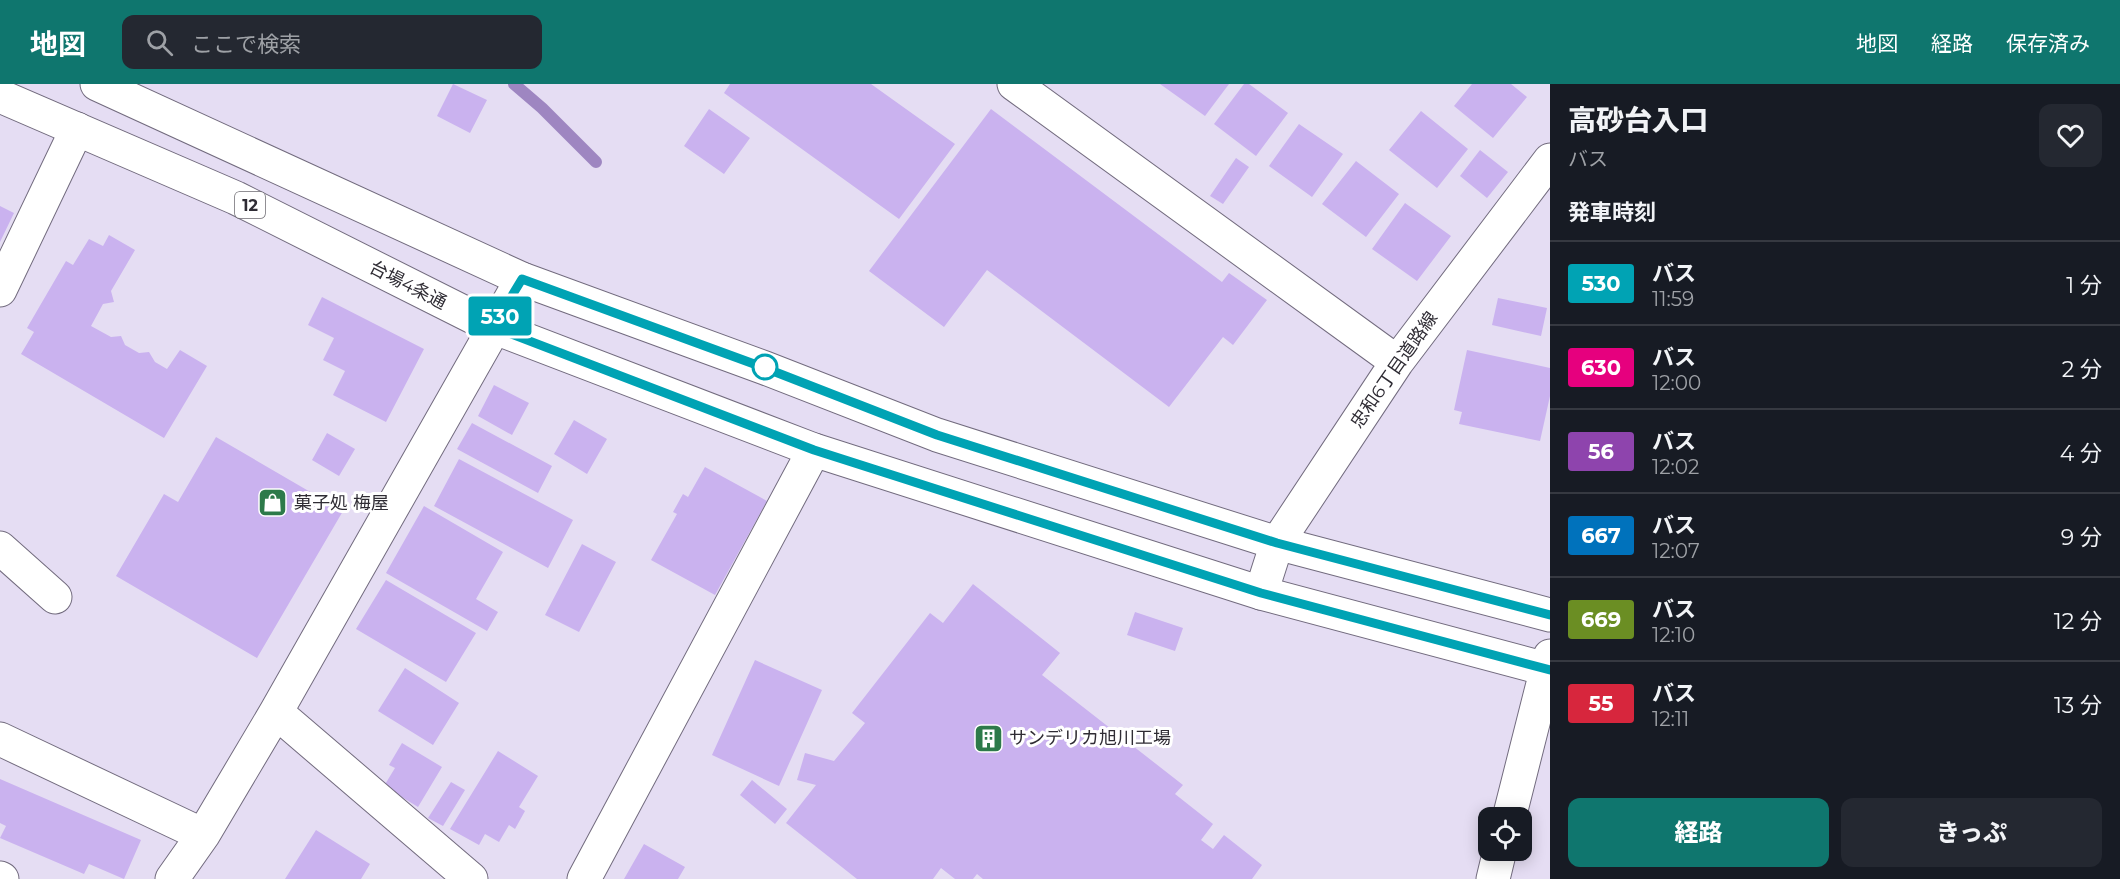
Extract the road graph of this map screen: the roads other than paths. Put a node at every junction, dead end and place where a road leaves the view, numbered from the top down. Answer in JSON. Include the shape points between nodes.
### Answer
{"nodes":[{"id":1,"x":97,"y":84,"type":"edge"},
{"id":2,"x":1014,"y":84,"type":"edge"},
{"id":3,"x":0,"y":96,"type":"edge"},
{"id":4,"x":77,"y":129,"type":"junction"},
{"id":5,"x":1550,"y":160,"type":"edge"},
{"id":6,"x":522,"y":279,"type":"junction"},
{"id":7,"x":0,"y":290,"type":"edge"},
{"id":8,"x":493,"y":327,"type":"junction"},
{"id":9,"x":1397,"y":362,"type":"junction"},
{"id":10,"x":814,"y":450,"type":"junction"},
{"id":11,"x":1277,"y":543,"type":"junction"},
{"id":12,"x":0,"y":548,"type":"edge"},
{"id":13,"x":1261,"y":593,"type":"junction"},
{"id":14,"x":55,"y":597,"type":"dead end"},
{"id":15,"x":1550,"y":615,"type":"edge"},
{"id":16,"x":1549,"y":665,"type":"edge"},
{"id":17,"x":276,"y":712,"type":"junction"},
{"id":18,"x":0,"y":739,"type":"edge"},
{"id":19,"x":1512,"y":807,"type":"edge"},
{"id":20,"x":203,"y":835,"type":"junction"},
{"id":21,"x":1497,"y":861,"type":"edge"},
{"id":22,"x":172,"y":879,"type":"edge"},
{"id":23,"x":471,"y":879,"type":"edge"},
{"id":24,"x":584,"y":879,"type":"edge"},
{"id":25,"x":1493,"y":879,"type":"edge"}],
"edges":[{"from":1,"to":6,"type":"main road"},
{"from":2,"to":9,"type":"main road"},
{"from":3,"to":4,"type":"main road","name":"台場4条通","number":"12"},
{"from":4,"to":7,"type":"main road"},
{"from":4,"to":8,"type":"main road","name":"台場4条通","number":"12","via":[[236,198]]},
{"from":5,"to":9,"type":"main road","name":"忠和6丁目道路線"},
{"from":6,"to":8,"type":"main road"},
{"from":6,"to":11,"type":"main road","via":[[937,435]]},
{"from":8,"to":10,"type":"main road","name":"台場4条通","number":"12"},
{"from":8,"to":17,"type":"main road"},
{"from":9,"to":11,"type":"main road","name":"忠和6丁目道路線"},
{"from":10,"to":13,"type":"main road","name":"台場4条通","number":"12"},
{"from":10,"to":24,"type":"main road"},
{"from":11,"to":13,"type":"main road","name":"忠和6丁目道路線"},
{"from":11,"to":15,"type":"main road"},
{"from":12,"to":14,"type":"main road"},
{"from":13,"to":16,"type":"main road","name":"台場4条通","number":"12"},
{"from":16,"to":19,"type":"main road"},
{"from":17,"to":20,"type":"main road"},
{"from":17,"to":23,"type":"main road"},
{"from":18,"to":20,"type":"main road"},
{"from":20,"to":22,"type":"main road"},
{"from":21,"to":25,"type":"main road"}]}
